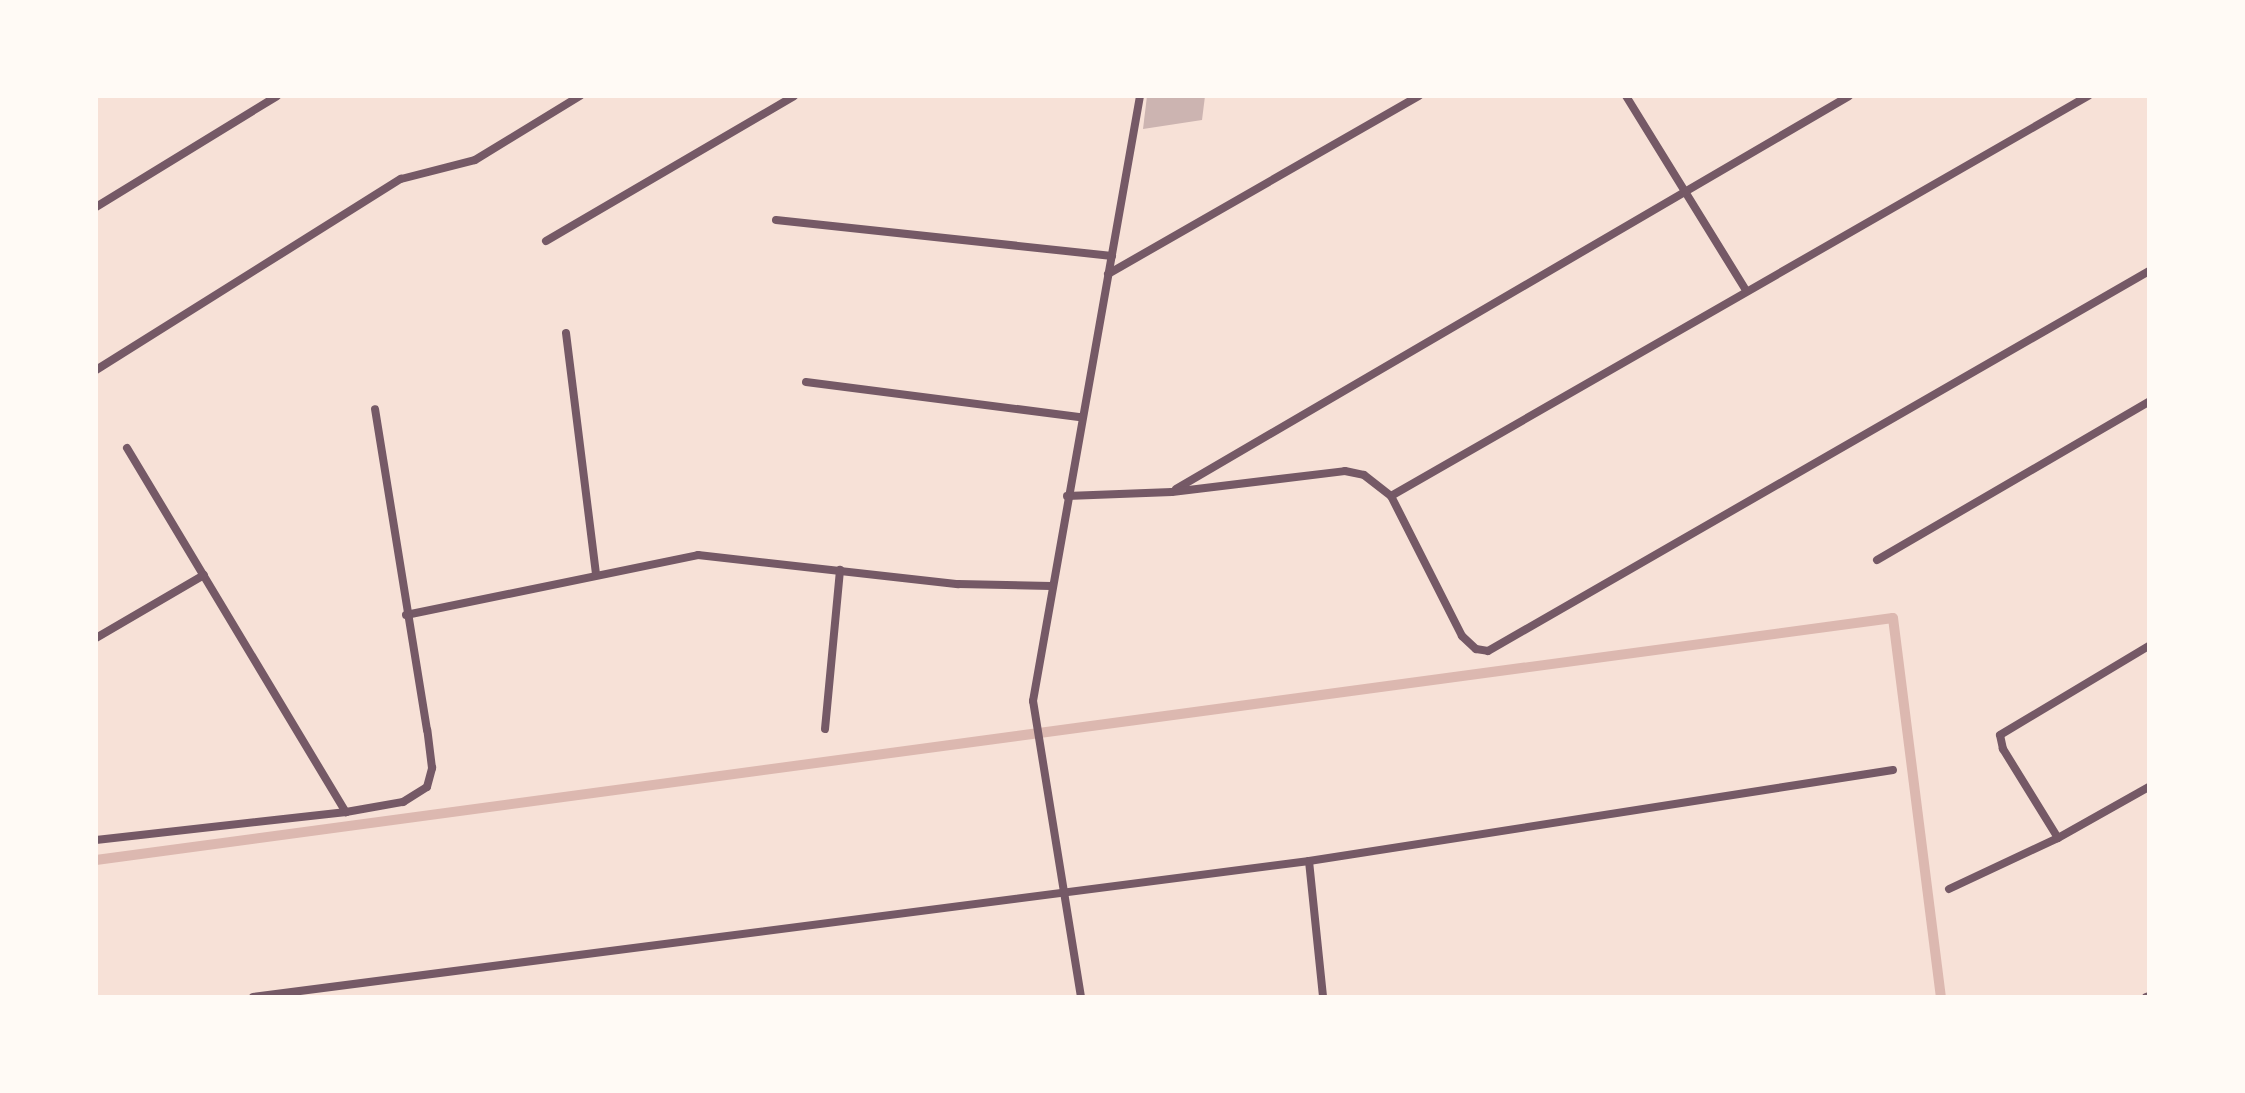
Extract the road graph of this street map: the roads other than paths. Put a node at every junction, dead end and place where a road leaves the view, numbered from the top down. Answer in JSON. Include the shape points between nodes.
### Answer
{"nodes":[{"id":1,"x":277,"y":96,"type":"edge"},
{"id":2,"x":580,"y":96,"type":"edge"},
{"id":3,"x":794,"y":96,"type":"edge"},
{"id":4,"x":1140,"y":96,"type":"edge"},
{"id":5,"x":1419,"y":96,"type":"edge"},
{"id":6,"x":1626,"y":96,"type":"edge"},
{"id":7,"x":1849,"y":96,"type":"edge"},
{"id":8,"x":2088,"y":96,"type":"edge"},
{"id":9,"x":1685,"y":191,"type":"junction"},
{"id":10,"x":96,"y":207,"type":"edge"},
{"id":11,"x":776,"y":220,"type":"dead end"},
{"id":12,"x":546,"y":241,"type":"dead end"},
{"id":13,"x":1112,"y":256,"type":"junction"},
{"id":14,"x":2149,"y":271,"type":"edge"},
{"id":15,"x":1108,"y":274,"type":"junction"},
{"id":16,"x":1746,"y":290,"type":"junction"},
{"id":17,"x":566,"y":333,"type":"dead end"},
{"id":18,"x":96,"y":370,"type":"edge"},
{"id":19,"x":806,"y":382,"type":"dead end"},
{"id":20,"x":2149,"y":402,"type":"edge"},
{"id":21,"x":375,"y":409,"type":"dead end"},
{"id":22,"x":1081,"y":417,"type":"junction"},
{"id":23,"x":127,"y":448,"type":"dead end"},
{"id":24,"x":1172,"y":492,"type":"junction"},
{"id":25,"x":1067,"y":496,"type":"junction"},
{"id":26,"x":1391,"y":496,"type":"junction"},
{"id":27,"x":1877,"y":560,"type":"dead end"},
{"id":28,"x":840,"y":570,"type":"junction"},
{"id":29,"x":596,"y":574,"type":"junction"},
{"id":30,"x":204,"y":575,"type":"junction"},
{"id":31,"x":1051,"y":586,"type":"junction"},
{"id":32,"x":406,"y":615,"type":"junction"},
{"id":33,"x":96,"y":638,"type":"edge"},
{"id":34,"x":2149,"y":646,"type":"edge"},
{"id":35,"x":825,"y":729,"type":"dead end"},
{"id":36,"x":1893,"y":770,"type":"dead end"},
{"id":37,"x":2149,"y":787,"type":"edge"},
{"id":38,"x":346,"y":812,"type":"junction"},
{"id":39,"x":2058,"y":838,"type":"junction"},
{"id":40,"x":96,"y":840,"type":"edge"},
{"id":41,"x":1309,"y":861,"type":"junction"},
{"id":42,"x":1949,"y":889,"type":"dead end"},
{"id":43,"x":1065,"y":893,"type":"junction"},
{"id":44,"x":253,"y":997,"type":"edge"},
{"id":45,"x":1081,"y":997,"type":"edge"},
{"id":46,"x":1323,"y":997,"type":"edge"}],
"edges":[{"from":1,"to":10,"type":"street"},
{"from":2,"to":18,"type":"street","via":[[475,160],[401,179]]},
{"from":3,"to":12,"type":"street"},
{"from":4,"to":13,"type":"street"},
{"from":5,"to":15,"type":"street"},
{"from":6,"to":9,"type":"street"},
{"from":7,"to":9,"type":"street"},
{"from":8,"to":16,"type":"street"},
{"from":9,"to":16,"type":"street"},
{"from":9,"to":24,"type":"street"},
{"from":11,"to":13,"type":"street"},
{"from":13,"to":15,"type":"street"},
{"from":14,"to":26,"type":"street","via":[[1501,648],[1476,649],[1462,636]]},
{"from":15,"to":22,"type":"street"},
{"from":16,"to":26,"type":"street"},
{"from":17,"to":29,"type":"street"},
{"from":19,"to":22,"type":"street"},
{"from":20,"to":27,"type":"street"},
{"from":21,"to":32,"type":"street"},
{"from":22,"to":25,"type":"street"},
{"from":23,"to":30,"type":"street"},
{"from":24,"to":25,"type":"street"},
{"from":24,"to":26,"type":"street","via":[[1345,471],[1373,479]]},
{"from":25,"to":31,"type":"street"},
{"from":28,"to":29,"type":"street","via":[[698,555]]},
{"from":28,"to":31,"type":"street","via":[[958,584]]},
{"from":28,"to":35,"type":"street"},
{"from":29,"to":32,"type":"street"},
{"from":30,"to":33,"type":"street"},
{"from":30,"to":38,"type":"street"},
{"from":31,"to":43,"type":"street","via":[[1034,723]]},
{"from":32,"to":38,"type":"street","via":[[431,777],[423,791],[403,802]]},
{"from":34,"to":39,"type":"street","via":[[2000,735],[2003,749]]},
{"from":36,"to":41,"type":"street"},
{"from":37,"to":39,"type":"street"},
{"from":38,"to":40,"type":"street"},
{"from":39,"to":42,"type":"street"},
{"from":41,"to":43,"type":"street"},
{"from":41,"to":46,"type":"street"},
{"from":43,"to":44,"type":"street"},
{"from":43,"to":45,"type":"street"}]}
